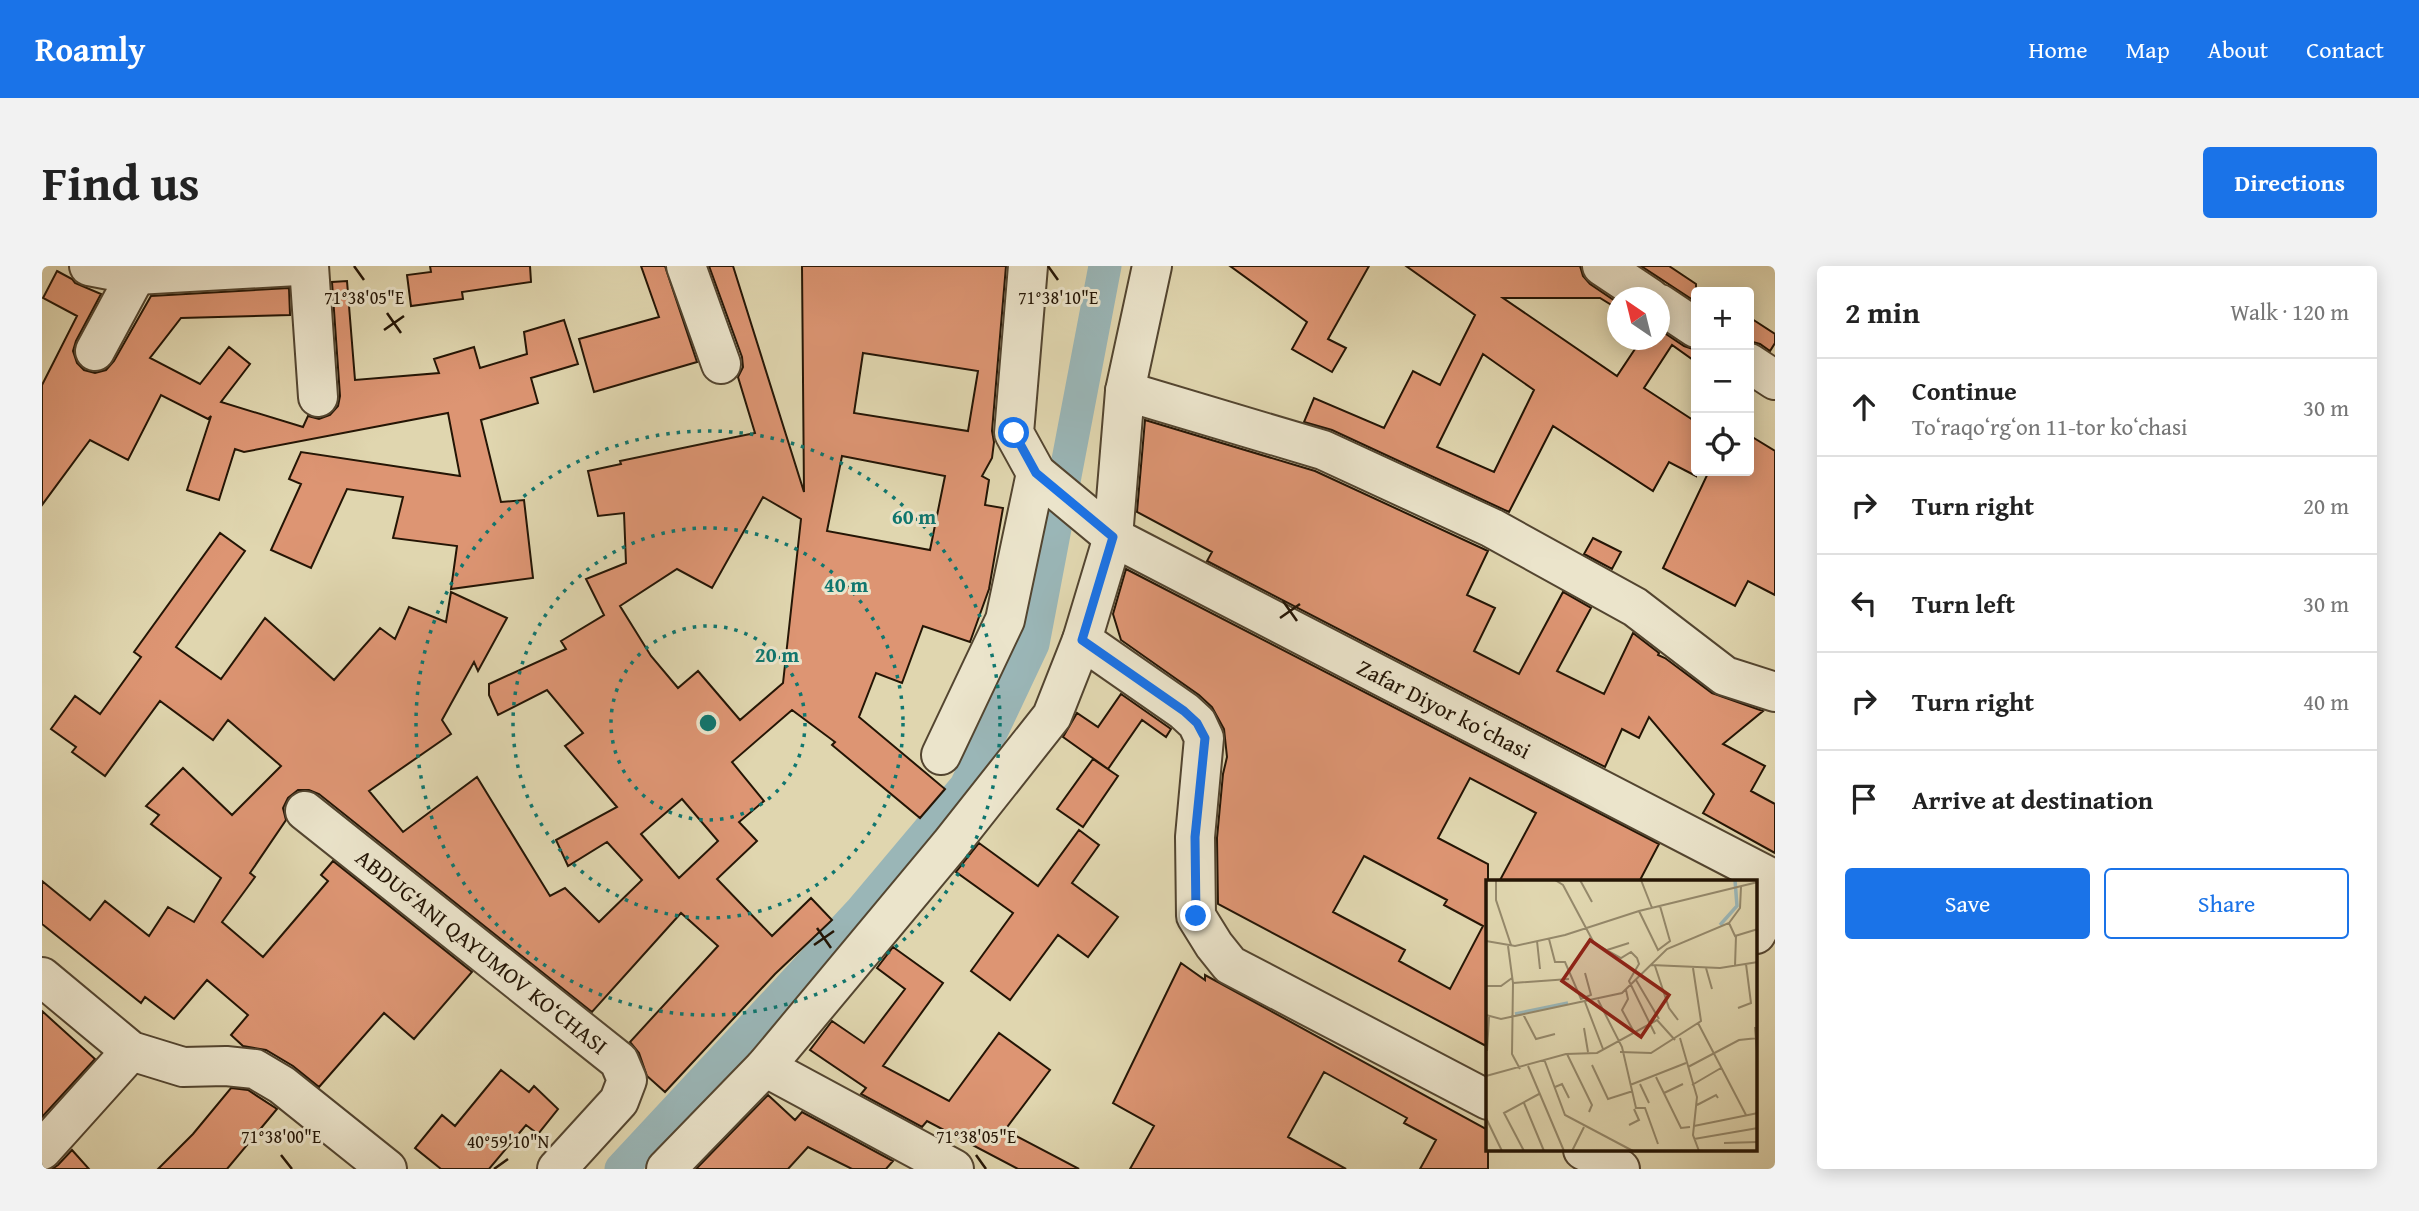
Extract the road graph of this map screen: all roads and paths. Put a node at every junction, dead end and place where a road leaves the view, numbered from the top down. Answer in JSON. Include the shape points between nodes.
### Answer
{"nodes":[{"id":1,"x":89,"y":266,"type":"edge"},
{"id":2,"x":297,"y":266,"type":"edge"},
{"id":3,"x":309,"y":266,"type":"edge"},
{"id":4,"x":686,"y":266,"type":"edge"},
{"id":5,"x":1028,"y":266,"type":"edge"},
{"id":6,"x":1152,"y":266,"type":"edge"},
{"id":7,"x":1602,"y":266,"type":"edge"},
{"id":8,"x":136,"y":275,"type":"junction"},
{"id":9,"x":1634,"y":287,"type":"edge"},
{"id":10,"x":1670,"y":311,"type":"edge"},
{"id":11,"x":1691,"y":325,"type":"edge"},
{"id":12,"x":95,"y":351,"type":"dead end"},
{"id":13,"x":721,"y":364,"type":"dead end"},
{"id":14,"x":1754,"y":366,"type":"edge"},
{"id":15,"x":1775,"y":380,"type":"edge"},
{"id":16,"x":1125,"y":391,"type":"junction"},
{"id":17,"x":318,"y":397,"type":"dead end"},
{"id":18,"x":1038,"y":474,"type":"junction"},
{"id":19,"x":1103,"y":529,"type":"junction"},
{"id":20,"x":1082,"y":640,"type":"junction"},
{"id":21,"x":1775,"y":692,"type":"edge"},
{"id":22,"x":942,"y":755,"type":"dead end"},
{"id":23,"x":305,"y":810,"type":"dead end"},
{"id":24,"x":1775,"y":880,"type":"edge"},
{"id":25,"x":1775,"y":899,"type":"edge"},
{"id":26,"x":1758,"y":930,"type":"edge"},
{"id":27,"x":42,"y":977,"type":"edge"},
{"id":28,"x":131,"y":1051,"type":"junction"},
{"id":29,"x":765,"y":1067,"type":"junction"},
{"id":30,"x":1486,"y":1099,"type":"edge"},
{"id":31,"x":42,"y":1150,"type":"edge"},
{"id":32,"x":1587,"y":1152,"type":"edge"},
{"id":33,"x":1638,"y":1152,"type":"edge"},
{"id":34,"x":387,"y":1169,"type":"edge"},
{"id":35,"x":557,"y":1169,"type":"edge"},
{"id":36,"x":666,"y":1169,"type":"edge"},
{"id":37,"x":954,"y":1169,"type":"edge"},
{"id":38,"x":1620,"y":1169,"type":"edge"},
{"id":39,"x":1629,"y":1169,"type":"edge"}],
"edges":[{"from":1,"to":8,"type":"street"},
{"from":2,"to":8,"type":"street"},
{"from":3,"to":17,"type":"street"},
{"from":4,"to":13,"type":"street"},
{"from":5,"to":18,"type":"street","via":[[1014,433]]},
{"from":6,"to":16,"type":"street"},
{"from":7,"to":9,"type":"street"},
{"from":8,"to":12,"type":"street"},
{"from":10,"to":11,"type":"street"},
{"from":14,"to":15,"type":"street"},
{"from":16,"to":19,"type":"street"},
{"from":16,"to":21,"type":"street","via":[[1323,450],[1468,517],[1636,607],[1725,676]]},
{"from":18,"to":19,"type":"street","name":"Zafar Diyor koʻchasi"},
{"from":18,"to":22,"type":"street","via":[[1005,620]]},
{"from":19,"to":20,"type":"street"},
{"from":19,"to":24,"type":"street","name":"Zafar Diyor koʻchasi"},
{"from":20,"to":29,"type":"street","via":[[1052,716]]},
{"from":20,"to":30,"type":"street","via":[[1184,711],[1205,738],[1195,837],[1196,916],[1230,965]]},
{"from":23,"to":35,"type":"street","name":"ABDUG‘ANI QAYUMOV KO‘CHASI","via":[[619,1061],[627,1080],[619,1101]]},
{"from":25,"to":26,"type":"street"},
{"from":27,"to":28,"type":"street"},
{"from":28,"to":31,"type":"street"},
{"from":28,"to":34,"type":"street","via":[[183,1067],[255,1069],[282,1085]]},
{"from":29,"to":36,"type":"street"},
{"from":29,"to":37,"type":"street"},
{"from":32,"to":38,"type":"street"},
{"from":33,"to":39,"type":"street"}]}
